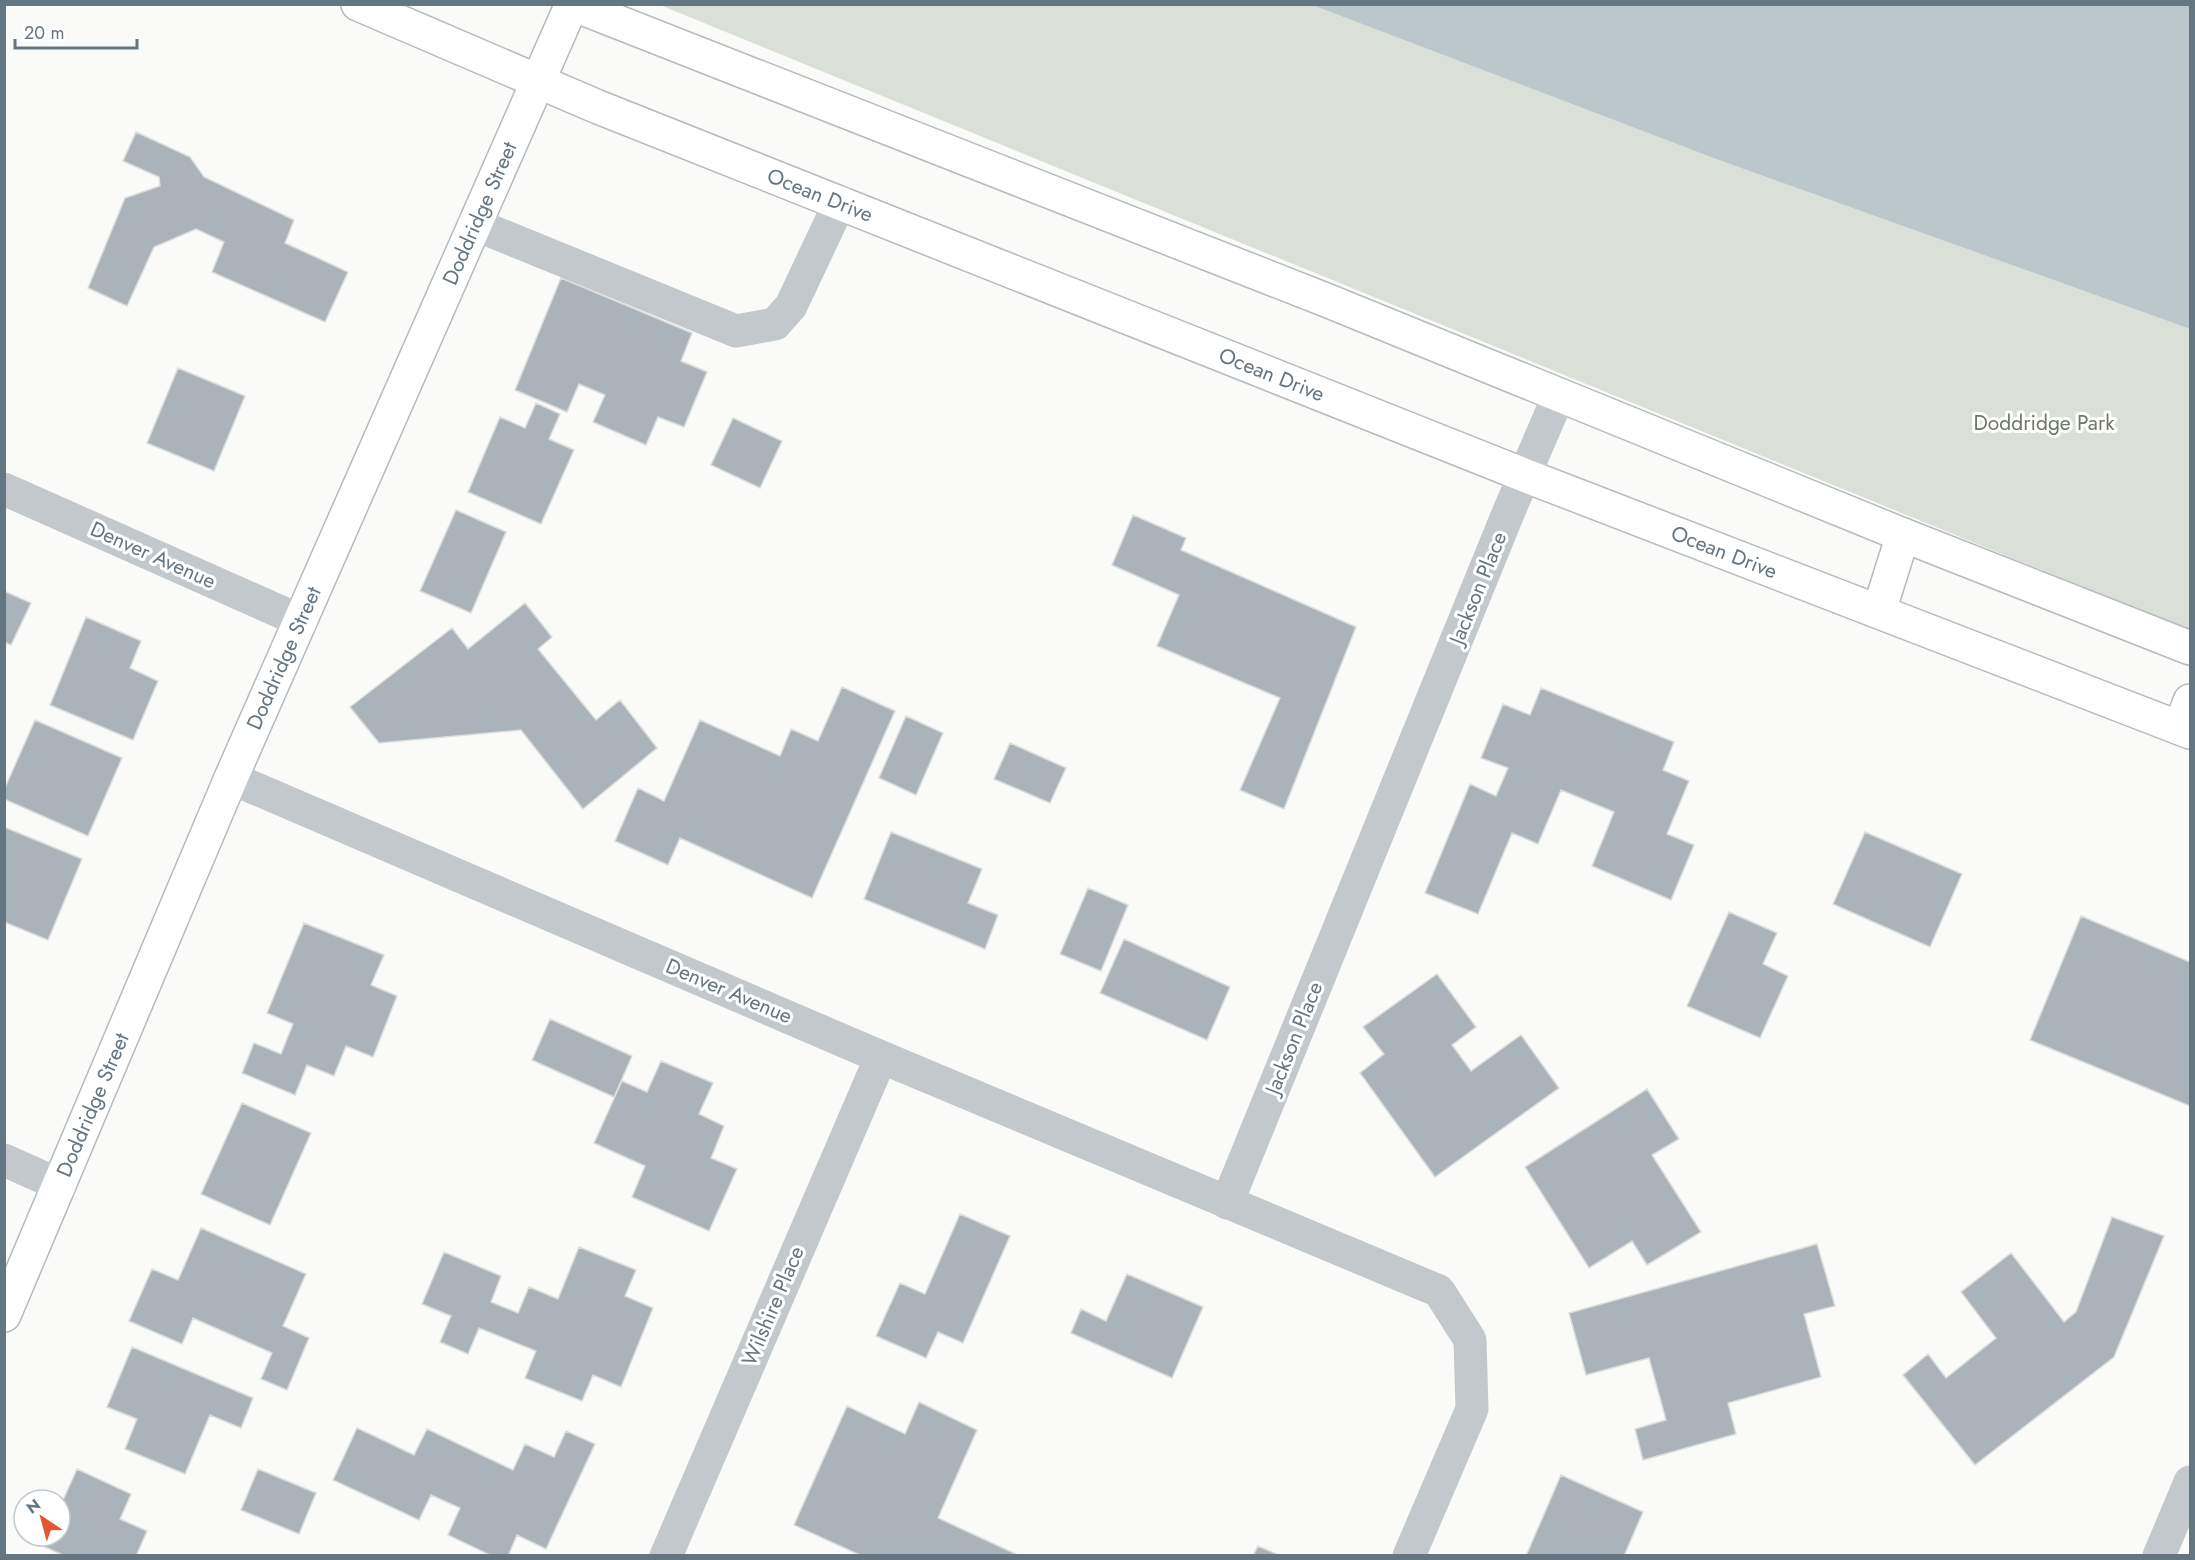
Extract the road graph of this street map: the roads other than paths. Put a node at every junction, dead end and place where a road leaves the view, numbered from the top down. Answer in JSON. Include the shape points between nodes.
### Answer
{"nodes":[{"id":1,"x":358,"y":4,"type":"edge"},
{"id":2,"x":572,"y":4,"type":"edge"},
{"id":3,"x":536,"y":82,"type":"junction"},
{"id":4,"x":840,"y":202,"type":"junction"},
{"id":5,"x":474,"y":224,"type":"junction"},
{"id":6,"x":1559,"y":395,"type":"junction"},
{"id":7,"x":1524,"y":475,"type":"junction"},
{"id":8,"x":4,"y":489,"type":"edge"},
{"id":9,"x":1903,"y":536,"type":"junction"},
{"id":10,"x":1879,"y":611,"type":"junction"},
{"id":11,"x":301,"y":621,"type":"junction"},
{"id":12,"x":2190,"y":648,"type":"edge"},
{"id":13,"x":2187,"y":720,"type":"edge"},
{"id":14,"x":231,"y":778,"type":"junction"},
{"id":15,"x":881,"y":1057,"type":"junction"},
{"id":16,"x":4,"y":1160,"type":"edge"},
{"id":17,"x":60,"y":1185,"type":"junction"},
{"id":18,"x":1227,"y":1203,"type":"junction"},
{"id":19,"x":4,"y":1315,"type":"edge"},
{"id":20,"x":2190,"y":1482,"type":"edge"},
{"id":21,"x":666,"y":1556,"type":"edge"},
{"id":22,"x":1409,"y":1556,"type":"edge"},
{"id":23,"x":2159,"y":1556,"type":"edge"}],
"edges":[{"from":1,"to":3,"type":"main road","name":"Ocean Drive"},
{"from":2,"to":3,"type":"main road","name":"Doddridge Street"},
{"from":2,"to":6,"type":"main road"},
{"from":3,"to":4,"type":"main road","name":"Ocean Drive"},
{"from":3,"to":5,"type":"main road","name":"Doddridge Street"},
{"from":4,"to":5,"type":"street","via":[[791,306],[775,324],[736,331]]},
{"from":4,"to":7,"type":"main road","name":"Ocean Drive"},
{"from":5,"to":11,"type":"main road","name":"Doddridge Street"},
{"from":6,"to":7,"type":"street","name":"Jackson Place"},
{"from":6,"to":9,"type":"main road"},
{"from":7,"to":10,"type":"main road","name":"Ocean Drive"},
{"from":7,"to":18,"type":"street","name":"Jackson Place"},
{"from":8,"to":11,"type":"street","name":"Denver Avenue"},
{"from":9,"to":10,"type":"main road"},
{"from":9,"to":12,"type":"main road"},
{"from":10,"to":13,"type":"main road","name":"Ocean Drive"},
{"from":11,"to":14,"type":"main road","name":"Doddridge Street"},
{"from":14,"to":15,"type":"street","name":"Denver Avenue"},
{"from":14,"to":17,"type":"main road","name":"Doddridge Street"},
{"from":15,"to":18,"type":"street","name":"Denver Avenue"},
{"from":15,"to":21,"type":"street","name":"Wilshire Place"},
{"from":16,"to":17,"type":"street"},
{"from":17,"to":19,"type":"main road","name":"Doddridge Street"},
{"from":18,"to":22,"type":"street","via":[[1439,1291],[1470,1340],[1472,1409]]},
{"from":20,"to":23,"type":"street"}]}
